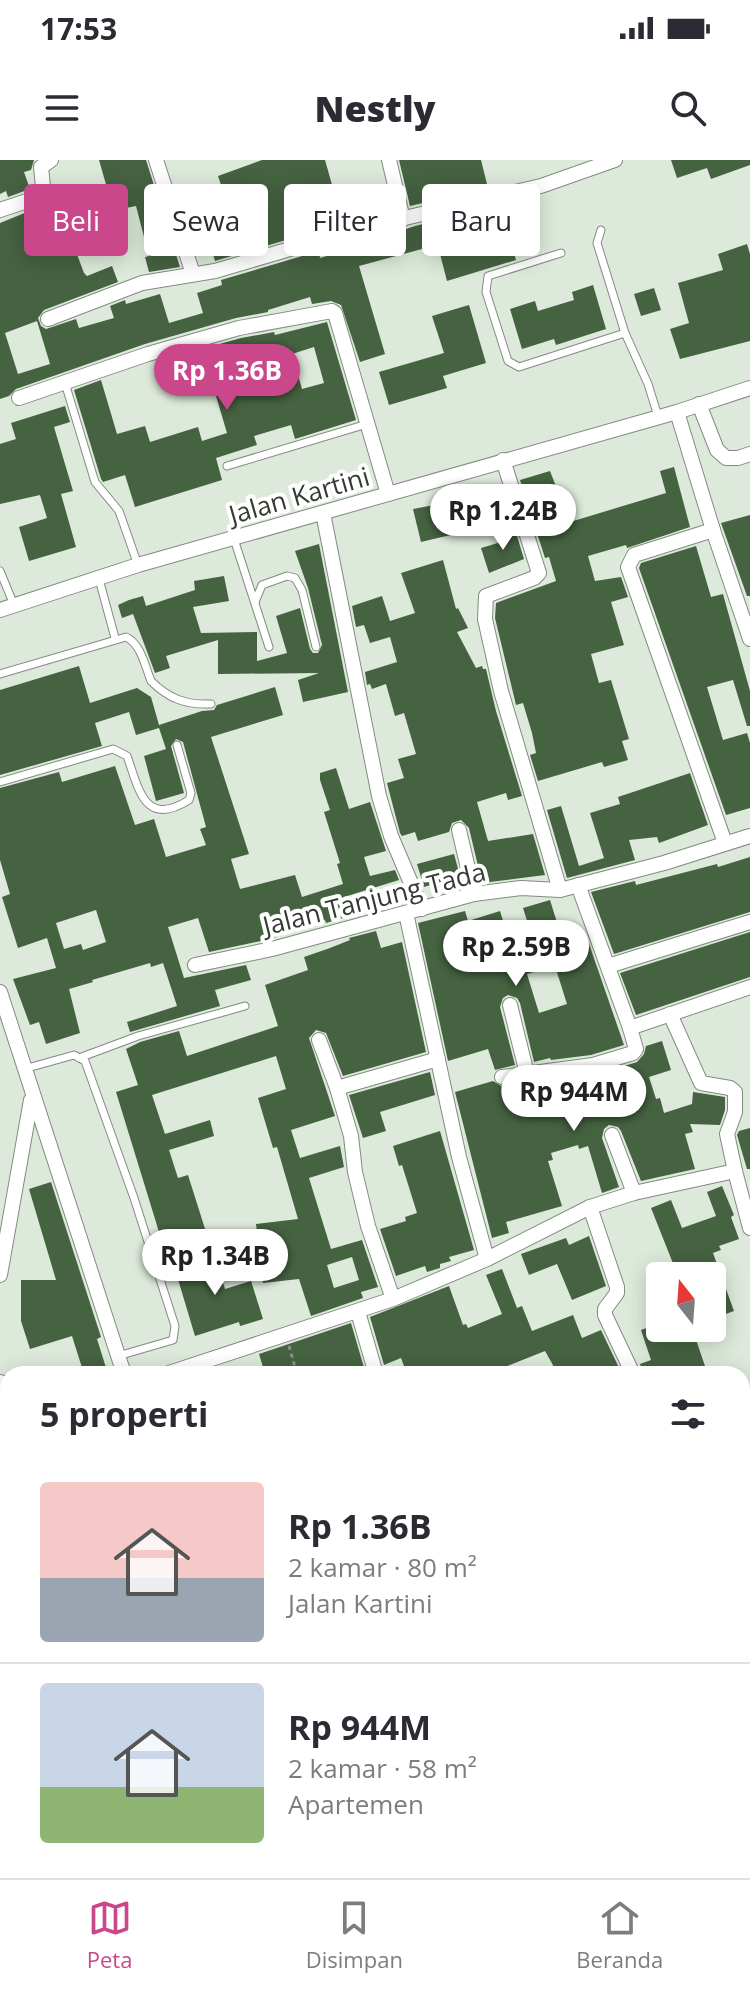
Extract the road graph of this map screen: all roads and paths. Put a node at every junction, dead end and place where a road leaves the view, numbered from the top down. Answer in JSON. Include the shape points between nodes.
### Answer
{"nodes":[{"id":1,"x":51,"y":160,"type":"edge"},
{"id":2,"x":156,"y":160,"type":"edge"},
{"id":3,"x":389,"y":160,"type":"edge"},
{"id":4,"x":615,"y":160,"type":"edge"},
{"id":5,"x":395,"y":184,"type":"edge"},
{"id":6,"x":0,"y":210,"type":"edge"},
{"id":7,"x":406,"y":218,"type":"edge"},
{"id":8,"x":601,"y":230,"type":"dead end"},
{"id":9,"x":284,"y":251,"type":"edge"},
{"id":10,"x":561,"y":253,"type":"dead end"},
{"id":11,"x":193,"y":274,"type":"junction"},
{"id":12,"x":48,"y":319,"type":"dead end"},
{"id":13,"x":625,"y":333,"type":"junction"},
{"id":14,"x":65,"y":383,"type":"junction"},
{"id":15,"x":750,"y":388,"type":"edge"},
{"id":16,"x":19,"y":398,"type":"dead end"},
{"id":17,"x":699,"y":404,"type":"junction"},
{"id":18,"x":677,"y":412,"type":"junction"},
{"id":19,"x":658,"y":417,"type":"junction"},
{"id":20,"x":367,"y":424,"type":"junction"},
{"id":21,"x":750,"y":454,"type":"edge"},
{"id":22,"x":503,"y":460,"type":"junction"},
{"id":23,"x":227,"y":466,"type":"dead end"},
{"id":24,"x":388,"y":494,"type":"junction"},
{"id":25,"x":323,"y":513,"type":"junction"},
{"id":26,"x":713,"y":530,"type":"junction"},
{"id":27,"x":234,"y":539,"type":"junction"},
{"id":28,"x":138,"y":565,"type":"junction"},
{"id":29,"x":0,"y":571,"type":"edge"},
{"id":30,"x":99,"y":578,"type":"junction"},
{"id":31,"x":744,"y":600,"type":"edge"},
{"id":32,"x":255,"y":602,"type":"junction"},
{"id":33,"x":7,"y":608,"type":"edge"},
{"id":34,"x":115,"y":638,"type":"junction"},
{"id":35,"x":750,"y":639,"type":"edge"},
{"id":36,"x":269,"y":647,"type":"dead end"},
{"id":37,"x":316,"y":647,"type":"dead end"},
{"id":38,"x":0,"y":674,"type":"edge"},
{"id":39,"x":211,"y":704,"type":"dead end"},
{"id":40,"x":177,"y":745,"type":"dead end"},
{"id":41,"x":0,"y":782,"type":"edge"},
{"id":42,"x":459,"y":830,"type":"dead end"},
{"id":43,"x":750,"y":836,"type":"edge"},
{"id":44,"x":725,"y":843,"type":"junction"},
{"id":45,"x":578,"y":885,"type":"junction"},
{"id":46,"x":560,"y":890,"type":"junction"},
{"id":47,"x":474,"y":894,"type":"junction"},
{"id":48,"x":422,"y":909,"type":"junction"},
{"id":49,"x":406,"y":913,"type":"junction"},
{"id":50,"x":750,"y":922,"type":"edge"},
{"id":51,"x":195,"y":965,"type":"dead end"},
{"id":52,"x":608,"y":966,"type":"junction"},
{"id":53,"x":750,"y":987,"type":"edge"},
{"id":54,"x":0,"y":992,"type":"edge"},
{"id":55,"x":510,"y":1005,"type":"dead end"},
{"id":56,"x":245,"y":1006,"type":"dead end"},
{"id":57,"x":670,"y":1014,"type":"junction"},
{"id":58,"x":630,"y":1028,"type":"junction"},
{"id":59,"x":319,"y":1040,"type":"dead end"},
{"id":60,"x":7,"y":1041,"type":"edge"},
{"id":61,"x":79,"y":1058,"type":"junction"},
{"id":62,"x":438,"y":1059,"type":"junction"},
{"id":63,"x":24,"y":1069,"type":"junction"},
{"id":64,"x":527,"y":1074,"type":"junction"},
{"id":65,"x":502,"y":1077,"type":"dead end"},
{"id":66,"x":337,"y":1088,"type":"junction"},
{"id":67,"x":32,"y":1096,"type":"junction"},
{"id":68,"x":612,"y":1135,"type":"dead end"},
{"id":69,"x":735,"y":1171,"type":"junction"},
{"id":70,"x":634,"y":1193,"type":"junction"},
{"id":71,"x":590,"y":1207,"type":"junction"},
{"id":72,"x":750,"y":1228,"type":"edge"},
{"id":73,"x":487,"y":1259,"type":"junction"},
{"id":74,"x":0,"y":1275,"type":"edge"},
{"id":75,"x":393,"y":1299,"type":"junction"},
{"id":76,"x":358,"y":1312,"type":"junction"},
{"id":77,"x":285,"y":1335,"type":"junction"},
{"id":78,"x":118,"y":1356,"type":"junction"},
{"id":79,"x":121,"y":1366,"type":"edge"},
{"id":80,"x":190,"y":1366,"type":"edge"},
{"id":81,"x":295,"y":1366,"type":"edge"},
{"id":82,"x":374,"y":1366,"type":"edge"},
{"id":83,"x":629,"y":1366,"type":"edge"}],
"edges":[{"from":1,"to":6,"type":"street","via":[[41,167],[39,197]]},
{"from":2,"to":11,"type":"street"},
{"from":3,"to":5,"type":"street"},
{"from":4,"to":7,"type":"street","via":[[541,186]]},
{"from":8,"to":13,"type":"lane","via":[[597,243]]},
{"from":9,"to":11,"type":"street"},
{"from":10,"to":13,"type":"lane","via":[[488,276],[486,292],[508,361],[519,367]]},
{"from":11,"to":12,"type":"street","via":[[142,283]]},
{"from":13,"to":19,"type":"lane"},
{"from":14,"to":16,"type":"street"},
{"from":14,"to":20,"type":"street","via":[[239,328],[332,311]]},
{"from":14,"to":28,"type":"lane","via":[[95,482],[119,511]]},
{"from":15,"to":17,"type":"street","name":"Jalan Kartini"},
{"from":17,"to":18,"type":"street","name":"Jalan Kartini"},
{"from":17,"to":21,"type":"street","via":[[717,450],[726,458]]},
{"from":18,"to":19,"type":"street","name":"Jalan Kartini"},
{"from":18,"to":26,"type":"street"},
{"from":19,"to":22,"type":"street","name":"Jalan Kartini"},
{"from":20,"to":23,"type":"lane"},
{"from":20,"to":24,"type":"street"},
{"from":22,"to":24,"type":"street","name":"Jalan Kartini"},
{"from":22,"to":46,"type":"street","via":[[539,573],[486,596],[485,619]]},
{"from":24,"to":25,"type":"street","name":"Jalan Kartini"},
{"from":25,"to":27,"type":"street","name":"Jalan Kartini"},
{"from":25,"to":48,"type":"street","via":[[382,806]]},
{"from":26,"to":31,"type":"street"},
{"from":26,"to":44,"type":"street","via":[[634,555],[628,567]]},
{"from":27,"to":28,"type":"street","name":"Jalan Kartini"},
{"from":27,"to":32,"type":"lane"},
{"from":28,"to":30,"type":"street","name":"Jalan Kartini"},
{"from":29,"to":33,"type":"lane"},
{"from":30,"to":33,"type":"street","name":"Jalan Kartini"},
{"from":30,"to":34,"type":"lane"},
{"from":31,"to":35,"type":"street"},
{"from":32,"to":36,"type":"lane"},
{"from":32,"to":37,"type":"lane","via":[[262,585],[295,578]]},
{"from":34,"to":38,"type":"lane"},
{"from":34,"to":39,"type":"lane","via":[[133,640],[155,686],[183,703]]},
{"from":40,"to":41,"type":"lane","via":[[191,793],[183,804],[162,809],[145,803],[127,756],[113,749]]},
{"from":42,"to":47,"type":"street"},
{"from":43,"to":44,"type":"street","name":"Jalan Tanjung Tada"},
{"from":44,"to":45,"type":"street","name":"Jalan Tanjung Tada"},
{"from":45,"to":46,"type":"street","name":"Jalan Tanjung Tada"},
{"from":45,"to":52,"type":"street"},
{"from":46,"to":47,"type":"street","name":"Jalan Tanjung Tada"},
{"from":47,"to":48,"type":"street","name":"Jalan Tanjung Tada"},
{"from":48,"to":49,"type":"street","name":"Jalan Tanjung Tada"},
{"from":49,"to":51,"type":"street","name":"Jalan Tanjung Tada"},
{"from":49,"to":62,"type":"street"},
{"from":50,"to":52,"type":"street"},
{"from":52,"to":58,"type":"street"},
{"from":53,"to":57,"type":"street"},
{"from":54,"to":60,"type":"street"},
{"from":55,"to":64,"type":"street"},
{"from":56,"to":61,"type":"lane"},
{"from":57,"to":58,"type":"street"},
{"from":57,"to":69,"type":"street","via":[[701,1083],[735,1092],[727,1134]]},
{"from":58,"to":64,"type":"street","via":[[633,1053]]},
{"from":59,"to":66,"type":"street"},
{"from":60,"to":63,"type":"street"},
{"from":61,"to":63,"type":"lane"},
{"from":61,"to":78,"type":"lane","via":[[85,1061],[175,1326],[173,1340]]},
{"from":62,"to":66,"type":"street"},
{"from":62,"to":73,"type":"street"},
{"from":63,"to":67,"type":"street"},
{"from":64,"to":65,"type":"street"},
{"from":66,"to":75,"type":"street","via":[[368,1226]]},
{"from":67,"to":74,"type":"street"},
{"from":67,"to":78,"type":"street"},
{"from":68,"to":70,"type":"street"},
{"from":69,"to":70,"type":"street"},
{"from":69,"to":72,"type":"street"},
{"from":70,"to":71,"type":"street"},
{"from":71,"to":73,"type":"street"},
{"from":71,"to":83,"type":"street","via":[[617,1287],[605,1315]]},
{"from":73,"to":75,"type":"street"},
{"from":75,"to":76,"type":"street"},
{"from":76,"to":77,"type":"street"},
{"from":76,"to":82,"type":"street"},
{"from":77,"to":80,"type":"street"},
{"from":77,"to":81,"type":"path"},
{"from":78,"to":79,"type":"street"}]}
